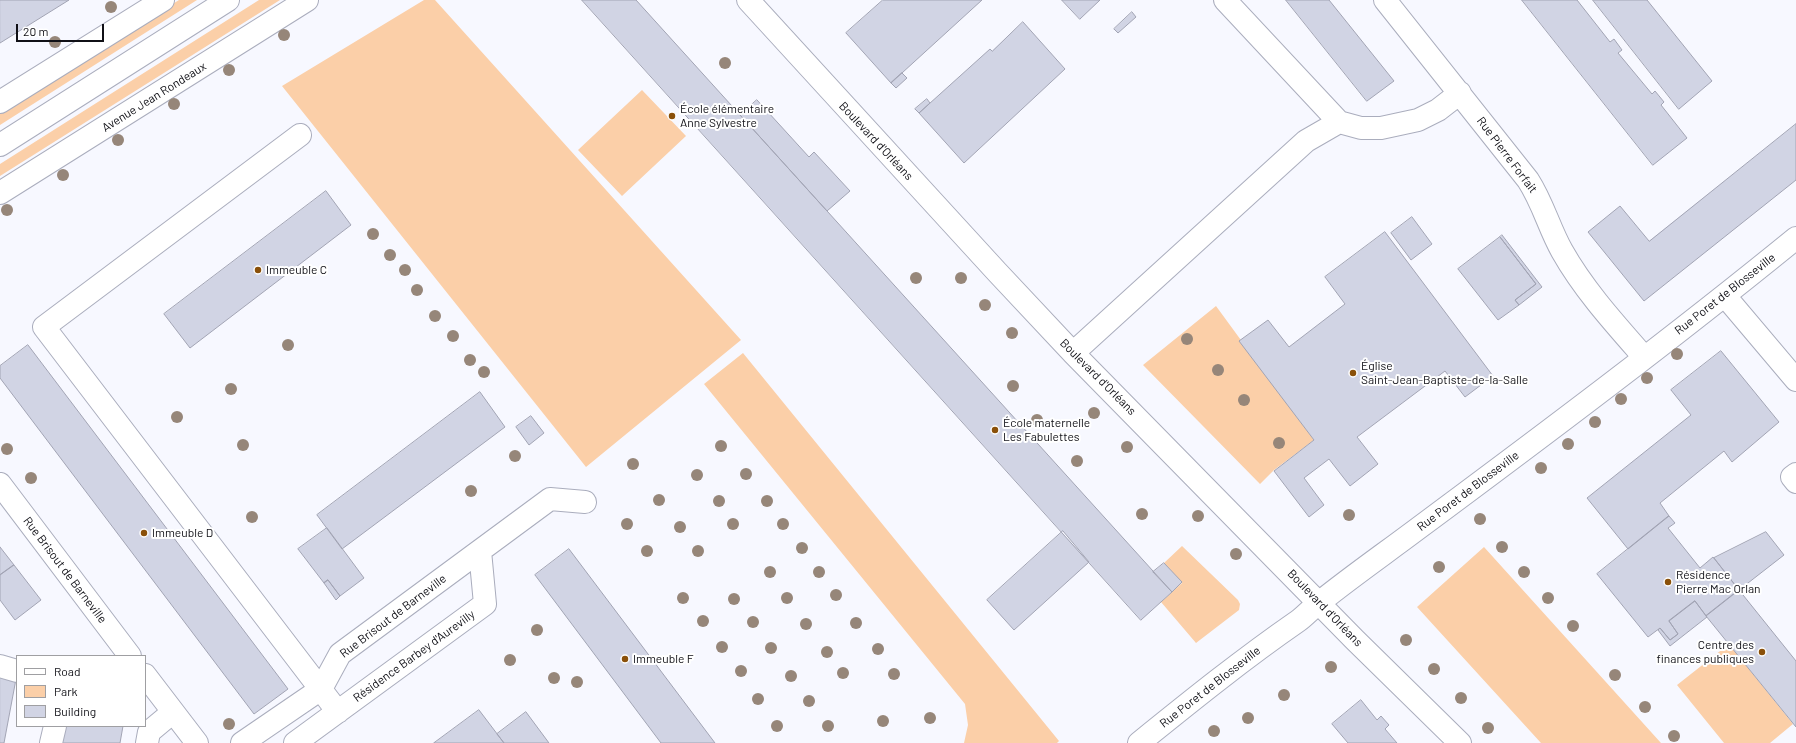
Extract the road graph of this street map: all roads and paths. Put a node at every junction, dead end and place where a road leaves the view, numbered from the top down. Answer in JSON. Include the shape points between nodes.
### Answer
{"nodes":[{"id":1,"x":163,"y":0,"type":"edge"},
{"id":2,"x":228,"y":0,"type":"edge"},
{"id":3,"x":307,"y":0,"type":"edge"},
{"id":4,"x":748,"y":0,"type":"edge"},
{"id":5,"x":1225,"y":0,"type":"edge"},
{"id":6,"x":1385,"y":0,"type":"edge"},
{"id":7,"x":1460,"y":93,"type":"junction"},
{"id":8,"x":0,"y":102,"type":"edge"},
{"id":9,"x":1339,"y":122,"type":"junction"},
{"id":10,"x":300,"y":136,"type":"dead end"},
{"id":11,"x":0,"y":145,"type":"edge"},
{"id":12,"x":0,"y":193,"type":"edge"},
{"id":13,"x":1796,"y":238,"type":"edge"},
{"id":14,"x":1725,"y":296,"type":"junction"},
{"id":15,"x":1073,"y":353,"type":"junction"},
{"id":16,"x":1644,"y":357,"type":"junction"},
{"id":17,"x":1796,"y":380,"type":"edge"},
{"id":18,"x":1796,"y":474,"type":"edge"},
{"id":19,"x":1796,"y":482,"type":"edge"},
{"id":20,"x":0,"y":485,"type":"edge"},
{"id":21,"x":585,"y":502,"type":"dead end"},
{"id":22,"x":480,"y":550,"type":"junction"},
{"id":23,"x":1319,"y":603,"type":"junction"},
{"id":24,"x":129,"y":655,"type":"edge"},
{"id":25,"x":0,"y":666,"type":"edge"},
{"id":26,"x":16,"y":671,"type":"edge"},
{"id":27,"x":146,"y":676,"type":"edge"},
{"id":28,"x":321,"y":689,"type":"junction"},
{"id":29,"x":173,"y":712,"type":"junction"},
{"id":30,"x":338,"y":712,"type":"junction"},
{"id":31,"x":55,"y":727,"type":"edge"},
{"id":32,"x":51,"y":743,"type":"edge"},
{"id":33,"x":147,"y":743,"type":"edge"},
{"id":34,"x":197,"y":743,"type":"edge"},
{"id":35,"x":242,"y":743,"type":"edge"},
{"id":36,"x":295,"y":743,"type":"edge"},
{"id":37,"x":1139,"y":743,"type":"edge"},
{"id":38,"x":1460,"y":743,"type":"edge"}],
"edges":[{"from":1,"to":8,"type":"street"},
{"from":2,"to":11,"type":"street"},
{"from":3,"to":12,"type":"street","name":"Avenue Jean Rondeaux"},
{"from":4,"to":15,"type":"street","name":"Boulevard d'Orléans"},
{"from":5,"to":9,"type":"street"},
{"from":6,"to":7,"type":"street","name":"Rue Pierre Forfait"},
{"from":7,"to":9,"type":"street","via":[[1438,110],[1418,120],[1381,128],[1361,128]]},
{"from":7,"to":16,"type":"street","name":"Rue Pierre Forfait","via":[[1534,189],[1553,233],[1576,273]]},
{"from":9,"to":15,"type":"street","via":[[1306,141]]},
{"from":10,"to":28,"type":"street","via":[[44,327]]},
{"from":13,"to":14,"type":"street","name":"Rue Poret de Blosseville"},
{"from":14,"to":16,"type":"street","name":"Rue Poret de Blosseville"},
{"from":14,"to":17,"type":"street"},
{"from":15,"to":23,"type":"street","name":"Boulevard d'Orléans"},
{"from":16,"to":23,"type":"street","name":"Rue Poret de Blosseville"},
{"from":18,"to":19,"type":"street","via":[[1792,477]]},
{"from":20,"to":24,"type":"street","name":"Rue Brisout de Barneville"},
{"from":21,"to":22,"type":"street","name":"Rue Brisout de Barneville","via":[[550,499]]},
{"from":22,"to":28,"type":"street","name":"Rue Brisout de Barneville","via":[[340,654]]},
{"from":22,"to":30,"type":"street","name":"Résidence Barbey d'Aurevilly","via":[[484,604]]},
{"from":23,"to":37,"type":"street","name":"Rue Poret de Blosseville"},
{"from":23,"to":38,"type":"street","name":"Boulevard d'Orléans"},
{"from":25,"to":26,"type":"street"},
{"from":27,"to":29,"type":"street"},
{"from":28,"to":30,"type":"street"},
{"from":28,"to":35,"type":"street"},
{"from":29,"to":33,"type":"street","via":[[149,732]]},
{"from":29,"to":34,"type":"street"},
{"from":30,"to":36,"type":"street"},
{"from":31,"to":32,"type":"street"}]}
